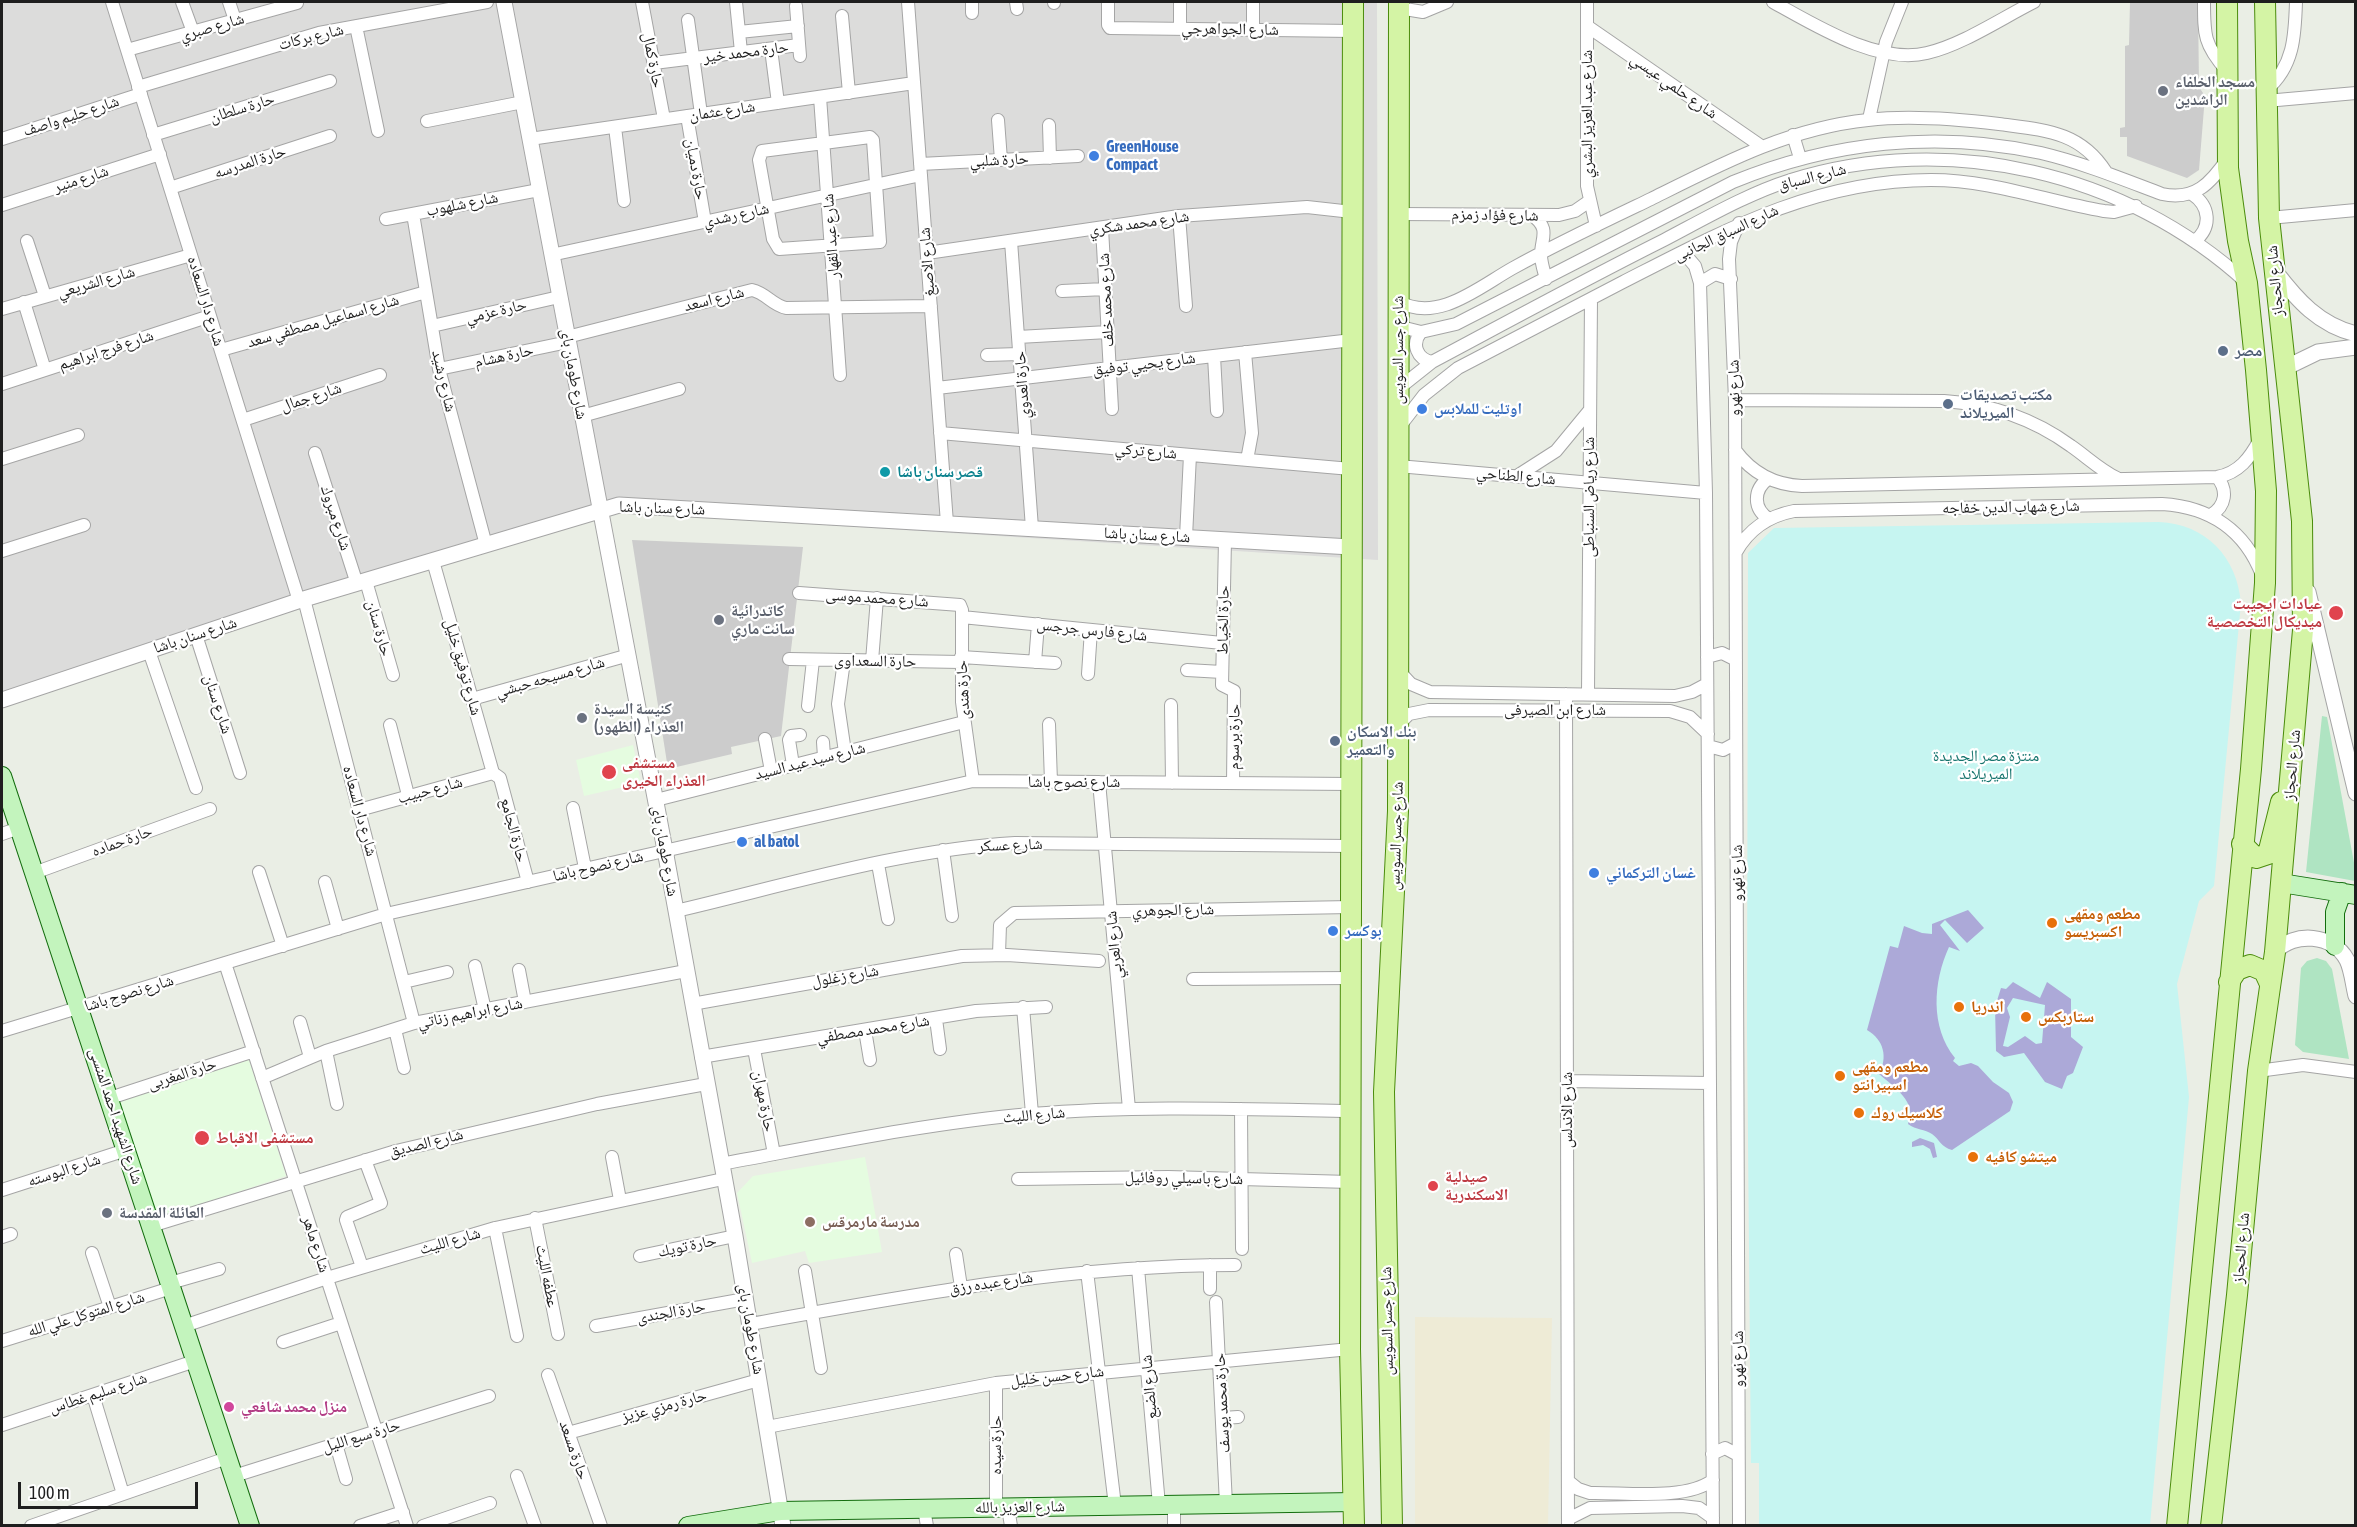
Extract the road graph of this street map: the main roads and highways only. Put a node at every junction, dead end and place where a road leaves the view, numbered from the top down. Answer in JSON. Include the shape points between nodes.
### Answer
{"nodes":[{"id":1,"x":1353,"y":2,"type":"edge"},
{"id":2,"x":2227,"y":2,"type":"edge"},
{"id":3,"x":2265,"y":2,"type":"edge"},
{"id":4,"x":1398,"y":5,"type":"edge"},
{"id":5,"x":2,"y":776,"type":"edge"},
{"id":6,"x":2291,"y":786,"type":"junction"},
{"id":7,"x":10,"y":831,"type":"edge"},
{"id":8,"x":2242,"y":844,"type":"junction"},
{"id":9,"x":2281,"y":884,"type":"junction"},
{"id":10,"x":2348,"y":893,"type":"edge"},
{"id":11,"x":2335,"y":946,"type":"road end"},
{"id":12,"x":2229,"y":982,"type":"junction"},
{"id":13,"x":2270,"y":984,"type":"junction"},
{"id":14,"x":1354,"y":1502,"type":"junction"},
{"id":15,"x":1005,"y":1514,"type":"edge"},
{"id":16,"x":925,"y":1517,"type":"edge"},
{"id":17,"x":781,"y":1518,"type":"edge"},
{"id":18,"x":250,"y":1526,"type":"edge"},
{"id":19,"x":687,"y":1526,"type":"edge"},
{"id":20,"x":1354,"y":1526,"type":"edge"},
{"id":21,"x":1392,"y":1526,"type":"edge"},
{"id":22,"x":2177,"y":1526,"type":"edge"},
{"id":23,"x":2211,"y":1526,"type":"edge"}],
"edges":[{"from":1,"to":14,"type":"main road","via":[[1350,1349]]},
{"from":2,"to":8,"type":"main road","name":"شارع الحجاز","via":[[2228,157],[2247,283],[2267,520],[2264,629]]},
{"from":3,"to":6,"type":"main road","name":"شارع الحجاز","via":[[2269,218],[2302,520],[2304,572]]},
{"from":4,"to":21,"type":"main road","name":"شارع جسر السويس","via":[[1398,811],[1384,1092]]},
{"from":5,"to":7,"type":"main road","name":"شارع الشهيد احمد المنسى"},
{"from":6,"to":8,"type":"main road","via":[[2275,817],[2268,854],[2256,858]]},
{"from":6,"to":9,"type":"main road","name":"شارع الحجاز"},
{"from":7,"to":18,"type":"main road","name":"شارع الشهيد احمد المنسى","via":[[34,873]]},
{"from":8,"to":12,"type":"main road","name":"شارع الحجاز"},
{"from":9,"to":10,"type":"main road"},
{"from":9,"to":13,"type":"main road","name":"شارع الحجاز"},
{"from":10,"to":11,"type":"main road","via":[[2335,912]]},
{"from":12,"to":13,"type":"main road","via":[[2237,970],[2250,965],[2264,971]]},
{"from":12,"to":22,"type":"main road","name":"شارع الحجاز"},
{"from":13,"to":23,"type":"main road","name":"شارع الحجاز"},
{"from":14,"to":15,"type":"main road","name":"شارع العزيز بالله","via":[[1115,1506]]},
{"from":14,"to":20,"type":"main road"},
{"from":15,"to":16,"type":"main road","name":"شارع العزيز بالله"},
{"from":16,"to":17,"type":"main road","name":"شارع العزيز بالله"},
{"from":17,"to":19,"type":"main road","name":"شارع العزيز بالله"}]}
